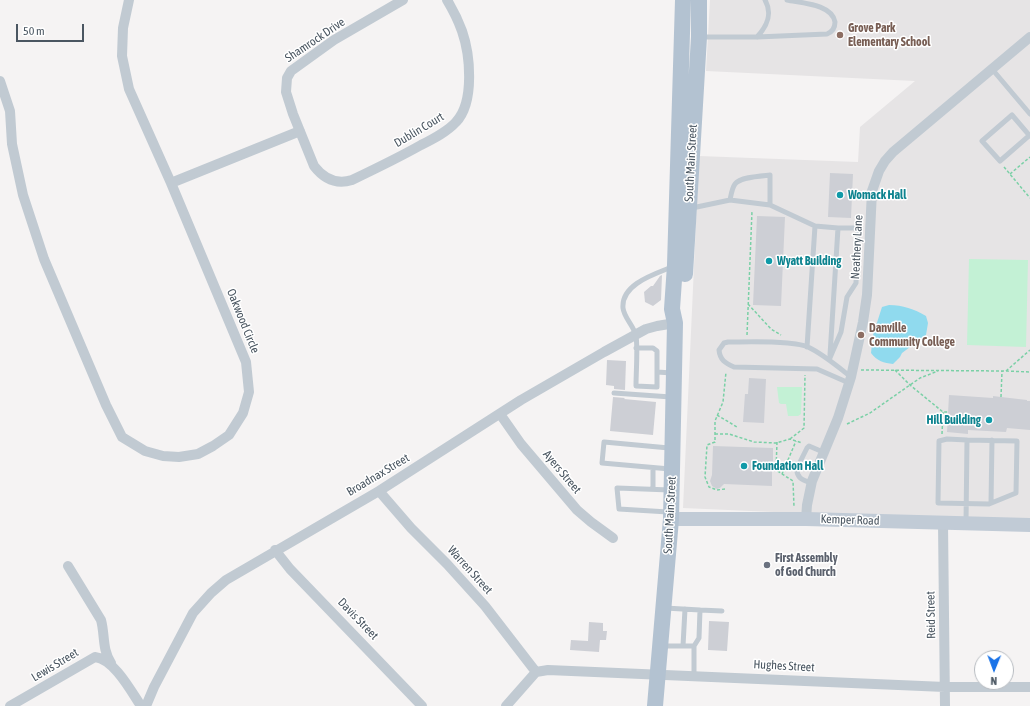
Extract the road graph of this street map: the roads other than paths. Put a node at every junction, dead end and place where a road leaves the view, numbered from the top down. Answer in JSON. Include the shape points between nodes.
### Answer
{"nodes":[{"id":1,"x":129,"y":0,"type":"edge"},
{"id":2,"x":403,"y":0,"type":"edge"},
{"id":3,"x":447,"y":0,"type":"edge"},
{"id":4,"x":683,"y":0,"type":"edge"},
{"id":5,"x":699,"y":0,"type":"edge"},
{"id":6,"x":765,"y":0,"type":"edge"},
{"id":7,"x":786,"y":0,"type":"edge"},
{"id":8,"x":690,"y":37,"type":"junction"},
{"id":9,"x":757,"y":37,"type":"junction"},
{"id":10,"x":1030,"y":37,"type":"edge"},
{"id":11,"x":992,"y":69,"type":"junction"},
{"id":12,"x":0,"y":81,"type":"edge"},
{"id":13,"x":1030,"y":114,"type":"edge"},
{"id":14,"x":300,"y":131,"type":"junction"},
{"id":15,"x":1030,"y":135,"type":"edge"},
{"id":16,"x":171,"y":183,"type":"junction"},
{"id":17,"x":730,"y":200,"type":"junction"},
{"id":18,"x":770,"y":205,"type":"junction"},
{"id":19,"x":689,"y":208,"type":"junction"},
{"id":20,"x":815,"y":226,"type":"junction"},
{"id":21,"x":838,"y":228,"type":"junction"},
{"id":22,"x":675,"y":265,"type":"junction"},
{"id":23,"x":675,"y":323,"type":"junction"},
{"id":24,"x":636,"y":335,"type":"junction"},
{"id":25,"x":807,"y":347,"type":"junction"},
{"id":26,"x":636,"y":348,"type":"junction"},
{"id":27,"x":829,"y":360,"type":"junction"},
{"id":28,"x":674,"y":373,"type":"junction"},
{"id":29,"x":655,"y":376,"type":"junction"},
{"id":30,"x":851,"y":377,"type":"junction"},
{"id":31,"x":614,"y":393,"type":"dead end"},
{"id":32,"x":674,"y":398,"type":"junction"},
{"id":33,"x":500,"y":414,"type":"junction"},
{"id":34,"x":967,"y":440,"type":"junction"},
{"id":35,"x":992,"y":440,"type":"junction"},
{"id":36,"x":672,"y":449,"type":"junction"},
{"id":37,"x":823,"y":452,"type":"junction"},
{"id":38,"x":654,"y":468,"type":"junction"},
{"id":39,"x":672,"y":470,"type":"junction"},
{"id":40,"x":811,"y":483,"type":"junction"},
{"id":41,"x":653,"y":489,"type":"junction"},
{"id":42,"x":672,"y":490,"type":"junction"},
{"id":43,"x":379,"y":491,"type":"junction"},
{"id":44,"x":991,"y":503,"type":"junction"},
{"id":45,"x":966,"y":504,"type":"junction"},
{"id":46,"x":671,"y":516,"type":"junction"},
{"id":47,"x":800,"y":519,"type":"junction"},
{"id":48,"x":943,"y":523,"type":"junction"},
{"id":49,"x":966,"y":524,"type":"junction"},
{"id":50,"x":1030,"y":525,"type":"edge"},
{"id":51,"x":613,"y":538,"type":"dead end"},
{"id":52,"x":275,"y":550,"type":"junction"},
{"id":53,"x":68,"y":566,"type":"dead end"},
{"id":54,"x":664,"y":608,"type":"junction"},
{"id":55,"x":685,"y":609,"type":"junction"},
{"id":56,"x":700,"y":610,"type":"junction"},
{"id":57,"x":722,"y":611,"type":"dead end"},
{"id":58,"x":661,"y":646,"type":"junction"},
{"id":59,"x":684,"y":646,"type":"junction"},
{"id":60,"x":694,"y":646,"type":"junction"},
{"id":61,"x":112,"y":664,"type":"junction"},
{"id":62,"x":536,"y":672,"type":"junction"},
{"id":63,"x":658,"y":674,"type":"junction"},
{"id":64,"x":694,"y":675,"type":"junction"},
{"id":65,"x":945,"y":687,"type":"junction"},
{"id":66,"x":1030,"y":687,"type":"edge"},
{"id":67,"x":10,"y":706,"type":"edge"},
{"id":68,"x":141,"y":706,"type":"edge"},
{"id":69,"x":146,"y":706,"type":"edge"},
{"id":70,"x":422,"y":706,"type":"edge"},
{"id":71,"x":506,"y":706,"type":"edge"},
{"id":72,"x":655,"y":706,"type":"edge"},
{"id":73,"x":945,"y":706,"type":"edge"}],
"edges":[{"from":1,"to":16,"type":"street","name":"Oakwood Circle","via":[[123,28],[122,56],[129,90]]},
{"from":2,"to":14,"type":"street","name":"Shamrock Drive","via":[[292,68],[287,78],[286,92]]},
{"from":3,"to":14,"type":"street","name":"Dublin Court","via":[[462,32],[469,85],[464,111],[451,128],[386,164],[352,180],[339,182],[326,178],[314,166]]},
{"from":4,"to":8,"type":"main road","name":"South Main Street"},
{"from":5,"to":8,"type":"main road","name":"South Main Street"},
{"from":6,"to":9,"type":"lane","via":[[769,7],[769,18]]},
{"from":7,"to":9,"type":"lane","via":[[824,8],[835,21],[832,32]]},
{"from":8,"to":9,"type":"lane"},
{"from":8,"to":19,"type":"main road","name":"South Main Street"},
{"from":8,"to":22,"type":"main road","name":"South Main Street"},
{"from":10,"to":11,"type":"street","name":"Neathery Lane"},
{"from":11,"to":13,"type":"lane"},
{"from":11,"to":30,"type":"street","name":"Neathery Lane","via":[[893,152],[879,171],[872,191],[867,295]]},
{"from":12,"to":16,"type":"street","name":"Oakwood Circle","via":[[10,111],[12,144],[23,195],[44,259],[106,405],[122,437],[145,451],[179,458],[198,454],[229,435],[242,413],[249,392],[246,362]]},
{"from":14,"to":16,"type":"street"},
{"from":15,"to":15,"type":"lane","via":[[1012,115],[982,141],[1000,161]]},
{"from":17,"to":18,"type":"lane"},
{"from":17,"to":18,"type":"lane","via":[[734,185],[738,181],[770,175]]},
{"from":17,"to":19,"type":"lane"},
{"from":18,"to":20,"type":"lane"},
{"from":19,"to":23,"type":"main road","name":"South Main Street","via":[[683,312]]},
{"from":20,"to":21,"type":"lane"},
{"from":20,"to":25,"type":"lane"},
{"from":21,"to":27,"type":"lane"},
{"from":21,"to":27,"type":"lane","via":[[858,228],[856,283],[847,297],[841,332]]},
{"from":22,"to":23,"type":"main road","name":"South Main Street","via":[[672,309]]},
{"from":22,"to":24,"type":"lane","via":[[636,283],[626,295],[623,308]]},
{"from":23,"to":24,"type":"street","name":"Broadnax Street","via":[[657,326]]},
{"from":23,"to":28,"type":"main road","name":"South Main Street"},
{"from":24,"to":26,"type":"lane"},
{"from":24,"to":33,"type":"street","name":"Broadnax Street","via":[[580,365]]},
{"from":25,"to":27,"type":"lane"},
{"from":25,"to":30,"type":"lane","via":[[752,342],[724,343],[719,350],[722,360],[734,367],[817,369]]},
{"from":26,"to":29,"type":"lane","via":[[653,348],[657,351],[654,363]]},
{"from":26,"to":29,"type":"lane","via":[[639,362],[636,386],[657,387]]},
{"from":27,"to":30,"type":"lane"},
{"from":28,"to":29,"type":"lane"},
{"from":28,"to":32,"type":"main road","name":"South Main Street"},
{"from":30,"to":37,"type":"street","name":"Neathery Lane"},
{"from":31,"to":32,"type":"lane"},
{"from":32,"to":36,"type":"main road","name":"South Main Street"},
{"from":33,"to":43,"type":"street","name":"Broadnax Street"},
{"from":33,"to":51,"type":"street","name":"Ayers Street","via":[[521,444],[577,510]]},
{"from":34,"to":35,"type":"lane"},
{"from":34,"to":45,"type":"lane"},
{"from":34,"to":45,"type":"lane","via":[[939,441],[938,503]]},
{"from":35,"to":44,"type":"lane"},
{"from":35,"to":44,"type":"lane","via":[[1017,442],[1016,493]]},
{"from":36,"to":38,"type":"lane","via":[[604,442],[602,463]]},
{"from":36,"to":39,"type":"main road","name":"South Main Street"},
{"from":37,"to":40,"type":"street","name":"Neathery Lane"},
{"from":37,"to":40,"type":"lane","via":[[809,446],[797,468],[800,478]]},
{"from":38,"to":39,"type":"lane"},
{"from":38,"to":41,"type":"lane"},
{"from":39,"to":42,"type":"main road","name":"South Main Street"},
{"from":40,"to":47,"type":"street","name":"Neathery Lane","via":[[807,505]]},
{"from":41,"to":42,"type":"lane"},
{"from":41,"to":46,"type":"lane","via":[[617,488],[619,509]]},
{"from":42,"to":46,"type":"main road","name":"South Main Street"},
{"from":43,"to":52,"type":"street","name":"Broadnax Street"},
{"from":43,"to":62,"type":"street","name":"Warren Street","via":[[475,596]]},
{"from":44,"to":45,"type":"lane"},
{"from":45,"to":49,"type":"lane"},
{"from":46,"to":47,"type":"street","name":"Kemper Road"},
{"from":46,"to":54,"type":"main road","name":"South Main Street"},
{"from":47,"to":48,"type":"street","name":"Kemper Road"},
{"from":48,"to":49,"type":"street","name":"Kemper Road"},
{"from":48,"to":65,"type":"street","name":"Reid Street"},
{"from":49,"to":50,"type":"street","name":"Kemper Road"},
{"from":52,"to":69,"type":"street","name":"Broadnax Street","via":[[226,580],[200,604],[157,680]]},
{"from":52,"to":70,"type":"street","name":"Davis Street"},
{"from":53,"to":61,"type":"street","via":[[101,620],[105,652]]},
{"from":54,"to":55,"type":"lane"},
{"from":54,"to":58,"type":"main road","name":"South Main Street"},
{"from":55,"to":56,"type":"lane"},
{"from":55,"to":59,"type":"lane"},
{"from":56,"to":57,"type":"lane"},
{"from":56,"to":60,"type":"lane","via":[[699,638]]},
{"from":58,"to":59,"type":"lane"},
{"from":58,"to":63,"type":"main road","name":"South Main Street"},
{"from":59,"to":60,"type":"lane"},
{"from":60,"to":64,"type":"lane"},
{"from":61,"to":67,"type":"street","name":"Lewis Street","via":[[101,657],[92,658]]},
{"from":61,"to":68,"type":"street"},
{"from":62,"to":63,"type":"street","name":"Hughes Street","via":[[548,670]]},
{"from":62,"to":71,"type":"street"},
{"from":63,"to":64,"type":"street","name":"Hughes Street"},
{"from":63,"to":72,"type":"main road","name":"South Main Street"},
{"from":64,"to":65,"type":"street","name":"Hughes Street"},
{"from":65,"to":66,"type":"street","name":"Hughes Street"},
{"from":65,"to":73,"type":"street","name":"Reid Street"}]}
